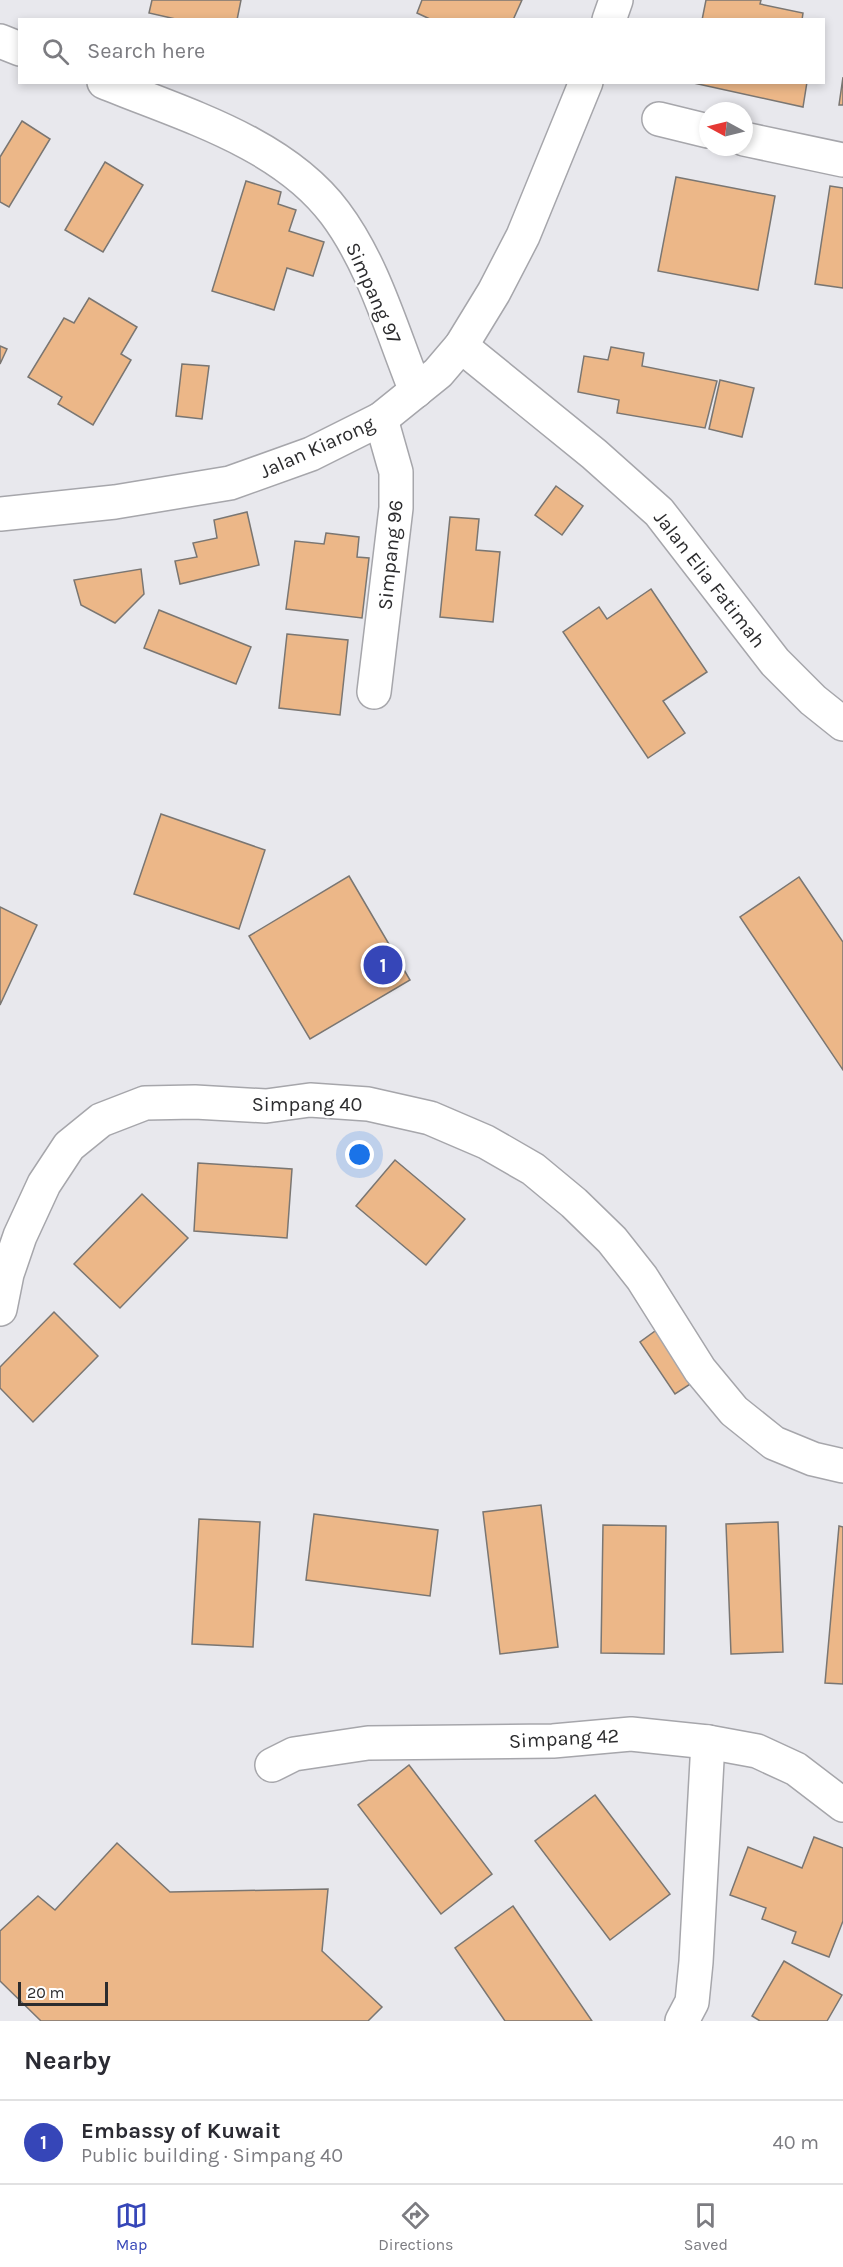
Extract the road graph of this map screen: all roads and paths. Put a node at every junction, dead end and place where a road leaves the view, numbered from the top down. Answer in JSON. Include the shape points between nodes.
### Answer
{"nodes":[{"id":1,"x":616,"y":0,"type":"edge"},
{"id":2,"x":610,"y":18,"type":"edge"},
{"id":3,"x":0,"y":41,"type":"edge"},
{"id":4,"x":18,"y":48,"type":"edge"},
{"id":5,"x":109,"y":84,"type":"edge"},
{"id":6,"x":585,"y":84,"type":"edge"},
{"id":7,"x":659,"y":119,"type":"dead end"},
{"id":8,"x":699,"y":128,"type":"edge"},
{"id":9,"x":753,"y":141,"type":"edge"},
{"id":10,"x":843,"y":160,"type":"edge"},
{"id":11,"x":462,"y":346,"type":"junction"},
{"id":12,"x":416,"y":391,"type":"junction"},
{"id":13,"x":381,"y":419,"type":"junction"},
{"id":14,"x":0,"y":514,"type":"edge"},
{"id":15,"x":374,"y":692,"type":"dead end"},
{"id":16,"x":843,"y":724,"type":"edge"},
{"id":17,"x":0,"y":1309,"type":"edge"},
{"id":18,"x":843,"y":1466,"type":"edge"},
{"id":19,"x":708,"y":1742,"type":"junction"},
{"id":20,"x":272,"y":1766,"type":"dead end"},
{"id":21,"x":843,"y":1805,"type":"edge"},
{"id":22,"x":682,"y":2021,"type":"edge"}],
"edges":[{"from":1,"to":2,"type":"street"},
{"from":3,"to":4,"type":"street"},
{"from":5,"to":12,"type":"street","name":"Simpang 97","via":[[247,141],[296,173],[334,213],[365,262]]},
{"from":6,"to":11,"type":"street","name":"Jalan Kiarong","via":[[523,236]]},
{"from":7,"to":8,"type":"street"},
{"from":9,"to":10,"type":"street"},
{"from":11,"to":12,"type":"street","name":"Jalan Kiarong"},
{"from":11,"to":16,"type":"street","name":"Jalan Elia Fatimah","via":[[659,512],[775,662]]},
{"from":12,"to":13,"type":"street","name":"Jalan Kiarong"},
{"from":13,"to":14,"type":"street","name":"Jalan Kiarong","via":[[311,454],[230,483],[115,502]]},
{"from":13,"to":15,"type":"street","name":"Simpang 96","via":[[396,472],[396,508]]},
{"from":17,"to":18,"type":"street","name":"Simpang 40","via":[[16,1245],[44,1184],[69,1146],[101,1120],[145,1103],[266,1106],[310,1100],[368,1104],[430,1118],[486,1142],[533,1169],[574,1203],[618,1248],[642,1278],[700,1370],[734,1411],[774,1443]]},
{"from":19,"to":20,"type":"street","name":"Simpang 42","via":[[631,1734],[553,1741],[368,1743],[294,1754]]},
{"from":19,"to":21,"type":"street","name":"Simpang 42","via":[[757,1751],[796,1769]]},
{"from":19,"to":22,"type":"street","via":[[695,1972],[692,2002]]}]}
